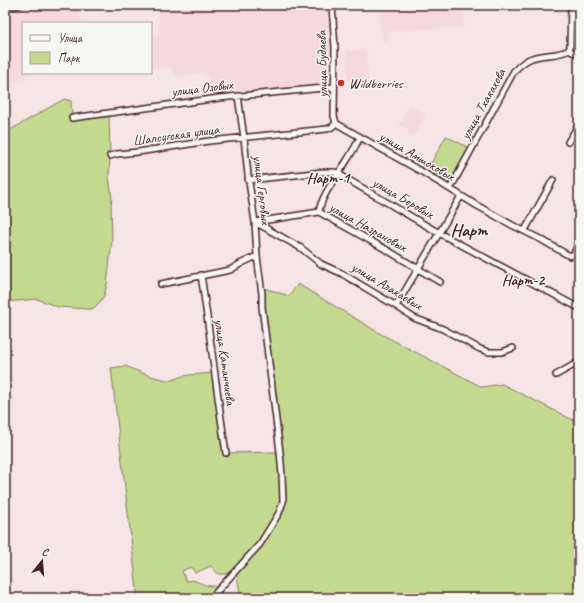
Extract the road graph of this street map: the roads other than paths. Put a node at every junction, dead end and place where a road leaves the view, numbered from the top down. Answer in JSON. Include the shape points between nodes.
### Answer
{"nodes":[{"id":1,"x":19,"y":5,"type":"edge"},
{"id":2,"x":332,"y":5,"type":"edge"},
{"id":3,"x":571,"y":5,"type":"edge"},
{"id":4,"x":5,"y":7,"type":"edge"},
{"id":5,"x":569,"y":50,"type":"junction"},
{"id":6,"x":579,"y":54,"type":"edge"},
{"id":7,"x":334,"y":87,"type":"junction"},
{"id":8,"x":238,"y":96,"type":"junction"},
{"id":9,"x":72,"y":118,"type":"dead end"},
{"id":10,"x":336,"y":123,"type":"junction"},
{"id":11,"x":579,"y":124,"type":"edge"},
{"id":12,"x":244,"y":138,"type":"junction"},
{"id":13,"x":360,"y":138,"type":"junction"},
{"id":14,"x":568,"y":142,"type":"dead end"},
{"id":15,"x":110,"y":156,"type":"dead end"},
{"id":16,"x":338,"y":174,"type":"junction"},
{"id":17,"x":248,"y":180,"type":"junction"},
{"id":18,"x":553,"y":180,"type":"dead end"},
{"id":19,"x":450,"y":189,"type":"junction"},
{"id":20,"x":461,"y":196,"type":"junction"},
{"id":21,"x":319,"y":212,"type":"junction"},
{"id":22,"x":255,"y":222,"type":"junction"},
{"id":23,"x":525,"y":230,"type":"junction"},
{"id":24,"x":439,"y":233,"type":"junction"},
{"id":25,"x":579,"y":243,"type":"edge"},
{"id":26,"x":257,"y":256,"type":"junction"},
{"id":27,"x":418,"y":269,"type":"junction"},
{"id":28,"x":200,"y":275,"type":"junction"},
{"id":29,"x":440,"y":282,"type":"dead end"},
{"id":30,"x":161,"y":284,"type":"dead end"},
{"id":31,"x":396,"y":306,"type":"junction"},
{"id":32,"x":579,"y":308,"type":"edge"},
{"id":33,"x":512,"y":348,"type":"dead end"},
{"id":34,"x":579,"y":362,"type":"edge"},
{"id":35,"x":556,"y":375,"type":"dead end"},
{"id":36,"x":226,"y":453,"type":"dead end"},
{"id":37,"x":211,"y":598,"type":"edge"}],
"edges":[{"from":1,"to":4,"type":"street"},
{"from":2,"to":7,"type":"street","name":"улица Будаева","via":[[336,48]]},
{"from":3,"to":5,"type":"street"},
{"from":5,"to":6,"type":"street"},
{"from":5,"to":19,"type":"street","name":"улица Тхакахова","via":[[532,58],[514,71]]},
{"from":7,"to":8,"type":"street","name":"улица Озовых"},
{"from":7,"to":10,"type":"street","name":"улица Будаева"},
{"from":8,"to":9,"type":"street","name":"улица Озовых"},
{"from":8,"to":12,"type":"street","name":"улица Герговых"},
{"from":10,"to":12,"type":"street","via":[[327,129]]},
{"from":10,"to":13,"type":"street","name":"улица Амшоковых"},
{"from":11,"to":14,"type":"street"},
{"from":12,"to":15,"type":"street","name":"Шапсугская улица"},
{"from":12,"to":17,"type":"street","name":"улица Герговых"},
{"from":13,"to":16,"type":"street"},
{"from":13,"to":19,"type":"street","name":"улица Амшоковых"},
{"from":16,"to":17,"type":"street","name":"улица Беровых","via":[[323,172]]},
{"from":16,"to":21,"type":"street"},
{"from":16,"to":24,"type":"street","name":"улица Беровых"},
{"from":17,"to":22,"type":"street","name":"улица Герговых"},
{"from":18,"to":23,"type":"street"},
{"from":19,"to":20,"type":"street","name":"улица Амшоковых"},
{"from":20,"to":23,"type":"street","name":"улица Амшоковых"},
{"from":20,"to":24,"type":"street"},
{"from":21,"to":22,"type":"street","name":"улица Назрановых"},
{"from":21,"to":27,"type":"street","name":"улица Назрановых"},
{"from":22,"to":26,"type":"street","name":"улица Герговых"},
{"from":22,"to":31,"type":"street","name":"улица Алакаевых","via":[[300,248],[321,264]]},
{"from":23,"to":25,"type":"street","name":"улица Амшоковых","via":[[570,256]]},
{"from":24,"to":27,"type":"street"},
{"from":24,"to":32,"type":"street","name":"улица Беровых"},
{"from":26,"to":28,"type":"street","via":[[230,270]]},
{"from":26,"to":37,"type":"street","name":"улица Герговых","via":[[280,452],[282,502],[279,513],[260,544]]},
{"from":27,"to":29,"type":"street","name":"улица Назрановых"},
{"from":27,"to":31,"type":"street"},
{"from":28,"to":30,"type":"street"},
{"from":28,"to":36,"type":"street","name":"улица Катанчиева"},
{"from":31,"to":33,"type":"street","name":"улица Алакаевых","via":[[414,318],[443,329],[480,349],[502,352]]},
{"from":34,"to":35,"type":"street"}]}
